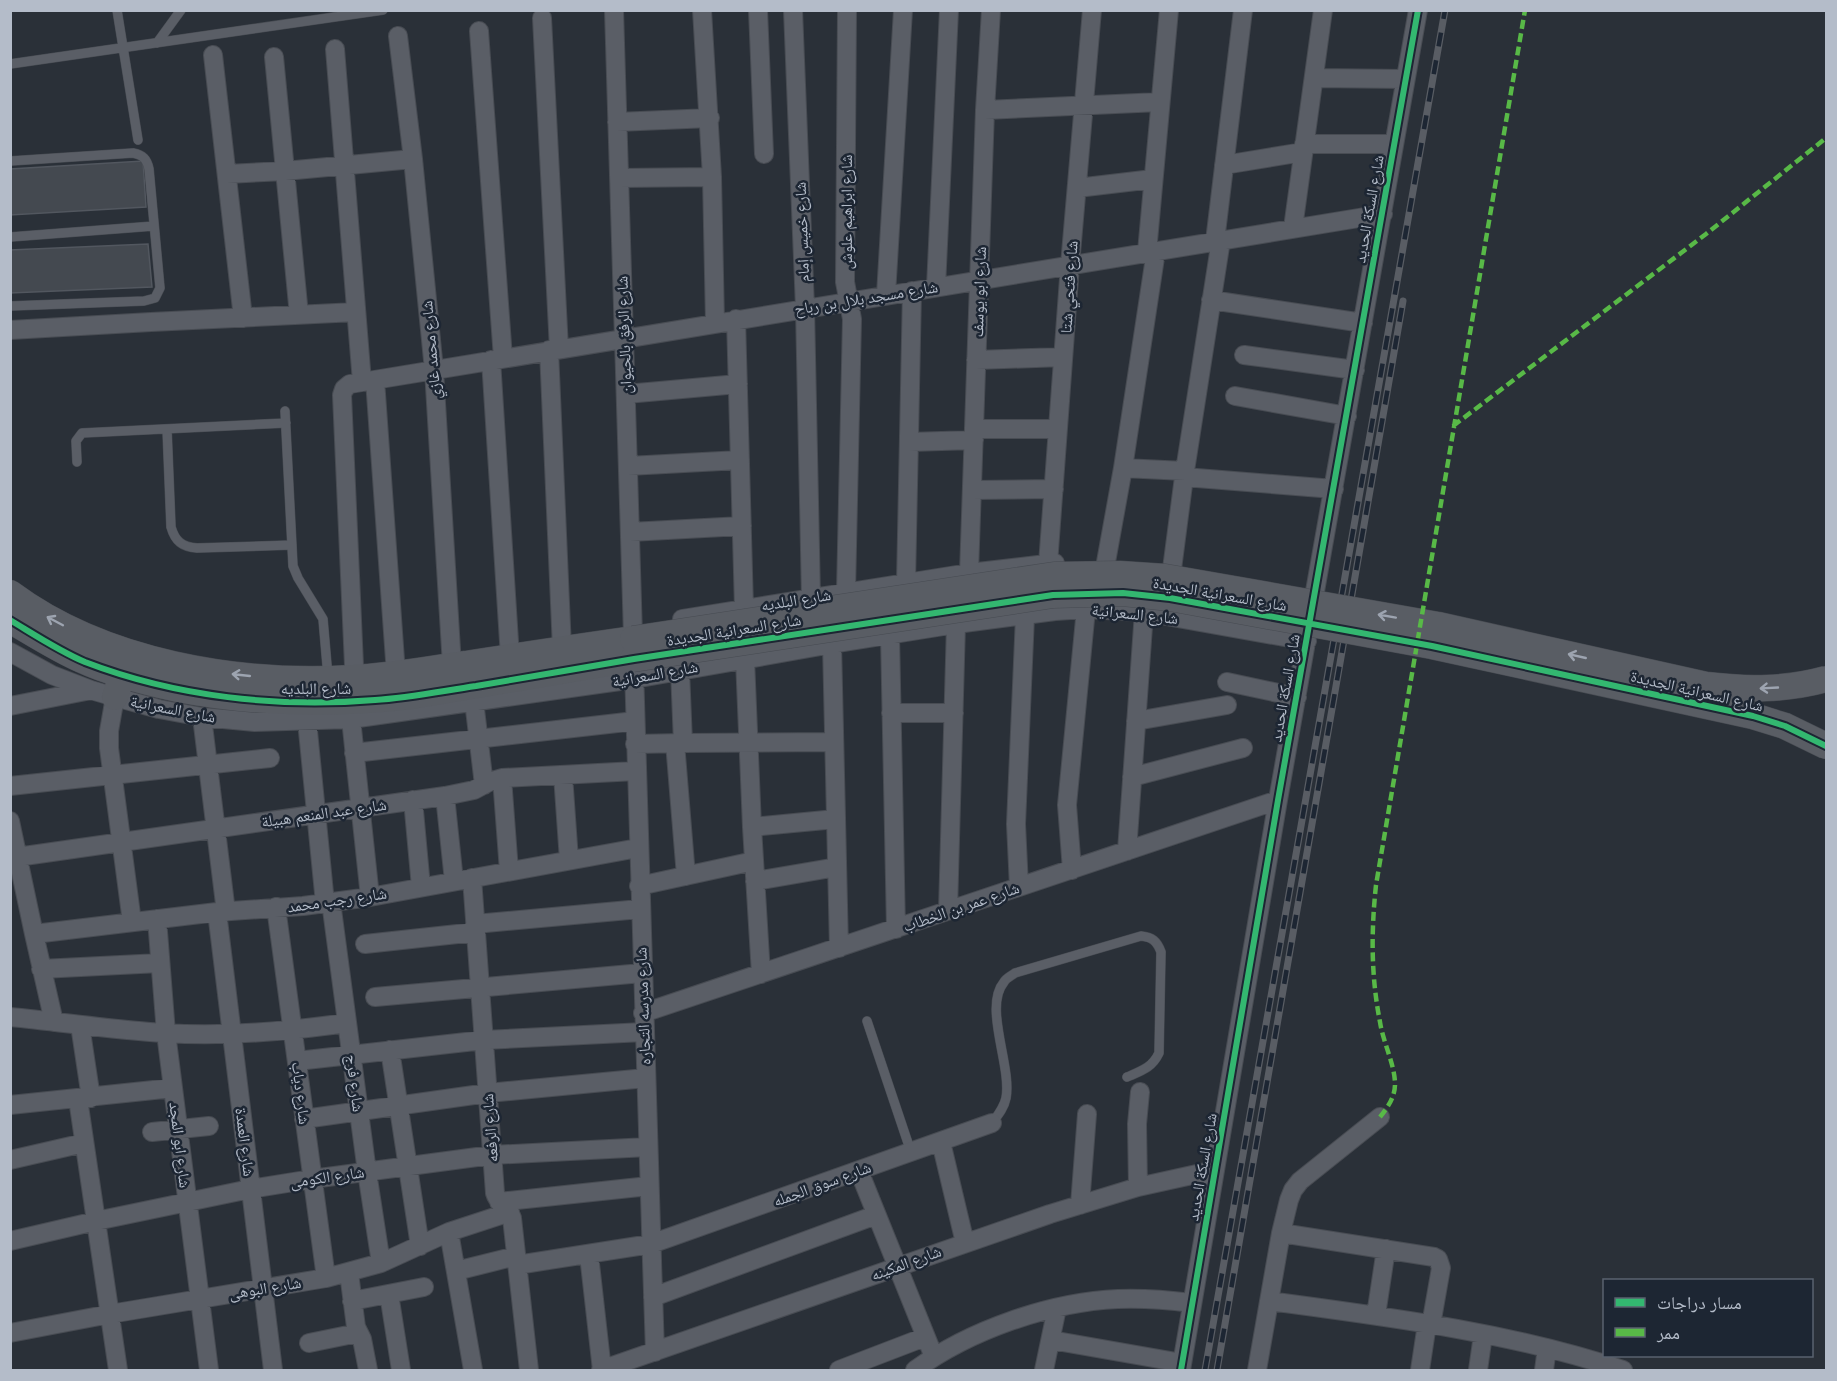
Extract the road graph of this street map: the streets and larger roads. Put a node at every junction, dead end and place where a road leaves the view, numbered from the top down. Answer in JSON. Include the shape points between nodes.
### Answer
{"nodes":[{"id":1,"x":614,"y":10,"type":"edge"},
{"id":2,"x":702,"y":10,"type":"edge"},
{"id":3,"x":758,"y":10,"type":"edge"},
{"id":4,"x":793,"y":10,"type":"edge"},
{"id":5,"x":847,"y":10,"type":"edge"},
{"id":6,"x":903,"y":10,"type":"edge"},
{"id":7,"x":949,"y":10,"type":"edge"},
{"id":8,"x":991,"y":10,"type":"edge"},
{"id":9,"x":1092,"y":10,"type":"edge"},
{"id":10,"x":1168,"y":10,"type":"edge"},
{"id":11,"x":1243,"y":10,"type":"edge"},
{"id":12,"x":1323,"y":10,"type":"edge"},
{"id":13,"x":1418,"y":10,"type":"edge"},
{"id":14,"x":542,"y":18,"type":"dead end"},
{"id":15,"x":479,"y":31,"type":"dead end"},
{"id":16,"x":398,"y":36,"type":"dead end"},
{"id":17,"x":335,"y":49,"type":"dead end"},
{"id":18,"x":213,"y":55,"type":"dead end"},
{"id":19,"x":274,"y":57,"type":"dead end"},
{"id":20,"x":1314,"y":78,"type":"junction"},
{"id":21,"x":1405,"y":79,"type":"junction"},
{"id":22,"x":1160,"y":102,"type":"junction"},
{"id":23,"x":1084,"y":106,"type":"junction"},
{"id":24,"x":985,"y":110,"type":"junction"},
{"id":25,"x":710,"y":118,"type":"junction"},
{"id":26,"x":617,"y":122,"type":"junction"},
{"id":27,"x":1394,"y":144,"type":"junction"},
{"id":28,"x":1304,"y":148,"type":"junction"},
{"id":29,"x":764,"y":154,"type":"dead end"},
{"id":30,"x":413,"y":159,"type":"junction"},
{"id":31,"x":344,"y":165,"type":"junction"},
{"id":32,"x":1224,"y":165,"type":"junction"},
{"id":33,"x":285,"y":171,"type":"junction"},
{"id":34,"x":227,"y":174,"type":"junction"},
{"id":35,"x":712,"y":177,"type":"junction"},
{"id":36,"x":619,"y":178,"type":"junction"},
{"id":37,"x":1153,"y":179,"type":"junction"},
{"id":38,"x":1077,"y":188,"type":"junction"},
{"id":39,"x":1383,"y":214,"type":"junction"},
{"id":40,"x":1293,"y":228,"type":"junction"},
{"id":41,"x":1218,"y":241,"type":"junction"},
{"id":42,"x":1151,"y":251,"type":"junction"},
{"id":43,"x":1070,"y":265,"type":"junction"},
{"id":44,"x":979,"y":280,"type":"junction"},
{"id":45,"x":936,"y":287,"type":"junction"},
{"id":46,"x":912,"y":291,"type":"junction"},
{"id":47,"x":886,"y":295,"type":"junction"},
{"id":48,"x":1211,"y":300,"type":"junction"},
{"id":49,"x":849,"y":301,"type":"junction"},
{"id":50,"x":805,"y":308,"type":"junction"},
{"id":51,"x":356,"y":312,"type":"junction"},
{"id":52,"x":299,"y":315,"type":"junction"},
{"id":53,"x":243,"y":318,"type":"junction"},
{"id":54,"x":736,"y":319,"type":"junction"},
{"id":55,"x":716,"y":323,"type":"junction"},
{"id":56,"x":1363,"y":323,"type":"junction"},
{"id":57,"x":10,"y":330,"type":"edge"},
{"id":58,"x":624,"y":338,"type":"junction"},
{"id":59,"x":554,"y":350,"type":"junction"},
{"id":60,"x":1244,"y":355,"type":"dead end"},
{"id":61,"x":1063,"y":357,"type":"junction"},
{"id":62,"x":497,"y":359,"type":"junction"},
{"id":63,"x":976,"y":360,"type":"junction"},
{"id":64,"x":434,"y":370,"type":"junction"},
{"id":65,"x":1355,"y":370,"type":"junction"},
{"id":66,"x":362,"y":382,"type":"junction"},
{"id":67,"x":738,"y":384,"type":"junction"},
{"id":68,"x":626,"y":394,"type":"junction"},
{"id":69,"x":1235,"y":396,"type":"dead end"},
{"id":70,"x":1347,"y":416,"type":"junction"},
{"id":71,"x":1058,"y":429,"type":"junction"},
{"id":72,"x":974,"y":434,"type":"junction"},
{"id":73,"x":909,"y":441,"type":"junction"},
{"id":74,"x":740,"y":460,"type":"junction"},
{"id":75,"x":628,"y":466,"type":"junction"},
{"id":76,"x":1123,"y":468,"type":"junction"},
{"id":77,"x":1185,"y":474,"type":"junction"},
{"id":78,"x":1054,"y":489,"type":"junction"},
{"id":79,"x":1334,"y":489,"type":"junction"},
{"id":80,"x":972,"y":490,"type":"junction"},
{"id":81,"x":742,"y":526,"type":"junction"},
{"id":82,"x":630,"y":532,"type":"junction"},
{"id":83,"x":1106,"y":562,"type":"junction"},
{"id":84,"x":1048,"y":564,"type":"junction"},
{"id":85,"x":1172,"y":569,"type":"junction"},
{"id":86,"x":969,"y":573,"type":"junction"},
{"id":87,"x":906,"y":583,"type":"junction"},
{"id":88,"x":846,"y":592,"type":"junction"},
{"id":89,"x":10,"y":593,"type":"edge"},
{"id":90,"x":1315,"y":593,"type":"junction"},
{"id":91,"x":811,"y":598,"type":"junction"},
{"id":92,"x":744,"y":608,"type":"junction"},
{"id":93,"x":1086,"y":609,"type":"junction"},
{"id":94,"x":1144,"y":612,"type":"junction"},
{"id":95,"x":1025,"y":616,"type":"junction"},
{"id":96,"x":10,"y":620,"type":"edge"},
{"id":97,"x":956,"y":624,"type":"junction"},
{"id":98,"x":890,"y":634,"type":"junction"},
{"id":99,"x":1307,"y":640,"type":"junction"},
{"id":100,"x":832,"y":644,"type":"junction"},
{"id":101,"x":562,"y":649,"type":"junction"},
{"id":102,"x":10,"y":652,"type":"edge"},
{"id":103,"x":510,"y":657,"type":"junction"},
{"id":104,"x":633,"y":659,"type":"junction"},
{"id":105,"x":746,"y":659,"type":"junction"},
{"id":106,"x":452,"y":666,"type":"junction"},
{"id":107,"x":680,"y":670,"type":"junction"},
{"id":108,"x":396,"y":674,"type":"junction"},
{"id":109,"x":1827,"y":679,"type":"edge"},
{"id":110,"x":1227,"y":682,"type":"dead end"},
{"id":111,"x":110,"y":687,"type":"junction"},
{"id":112,"x":1297,"y":697,"type":"junction"},
{"id":113,"x":354,"y":700,"type":"junction"},
{"id":114,"x":474,"y":701,"type":"junction"},
{"id":115,"x":1227,"y":705,"type":"dead end"},
{"id":116,"x":10,"y":706,"type":"edge"},
{"id":117,"x":891,"y":713,"type":"junction"},
{"id":118,"x":954,"y":713,"type":"junction"},
{"id":119,"x":202,"y":717,"type":"junction"},
{"id":120,"x":307,"y":721,"type":"junction"},
{"id":121,"x":635,"y":721,"type":"junction"},
{"id":122,"x":1136,"y":721,"type":"junction"},
{"id":123,"x":478,"y":739,"type":"junction"},
{"id":124,"x":748,"y":742,"type":"junction"},
{"id":125,"x":834,"y":742,"type":"junction"},
{"id":126,"x":679,"y":743,"type":"junction"},
{"id":127,"x":635,"y":744,"type":"junction"},
{"id":128,"x":1827,"y":746,"type":"edge"},
{"id":129,"x":1243,"y":748,"type":"dead end"},
{"id":130,"x":354,"y":753,"type":"junction"},
{"id":131,"x":270,"y":758,"type":"dead end"},
{"id":132,"x":208,"y":765,"type":"junction"},
{"id":133,"x":636,"y":771,"type":"junction"},
{"id":134,"x":112,"y":775,"type":"junction"},
{"id":135,"x":563,"y":775,"type":"junction"},
{"id":136,"x":1132,"y":777,"type":"junction"},
{"id":137,"x":502,"y":778,"type":"junction"},
{"id":138,"x":484,"y":785,"type":"junction"},
{"id":139,"x":10,"y":786,"type":"edge"},
{"id":140,"x":445,"y":796,"type":"junction"},
{"id":141,"x":413,"y":800,"type":"junction"},
{"id":142,"x":1278,"y":800,"type":"junction"},
{"id":143,"x":360,"y":808,"type":"junction"},
{"id":144,"x":317,"y":814,"type":"junction"},
{"id":145,"x":836,"y":819,"type":"junction"},
{"id":146,"x":10,"y":820,"type":"edge"},
{"id":147,"x":752,"y":827,"type":"junction"},
{"id":148,"x":216,"y":829,"type":"junction"},
{"id":149,"x":121,"y":842,"type":"junction"},
{"id":150,"x":638,"y":848,"type":"junction"},
{"id":151,"x":1127,"y":851,"type":"junction"},
{"id":152,"x":14,"y":857,"type":"edge"},
{"id":153,"x":569,"y":860,"type":"junction"},
{"id":154,"x":754,"y":861,"type":"junction"},
{"id":155,"x":837,"y":867,"type":"junction"},
{"id":156,"x":1072,"y":870,"type":"junction"},
{"id":157,"x":509,"y":871,"type":"junction"},
{"id":158,"x":686,"y":876,"type":"junction"},
{"id":159,"x":472,"y":878,"type":"junction"},
{"id":160,"x":454,"y":881,"type":"junction"},
{"id":161,"x":755,"y":881,"type":"junction"},
{"id":162,"x":639,"y":886,"type":"junction"},
{"id":163,"x":421,"y":887,"type":"junction"},
{"id":164,"x":1019,"y":887,"type":"junction"},
{"id":165,"x":370,"y":897,"type":"junction"},
{"id":166,"x":328,"y":903,"type":"junction"},
{"id":167,"x":276,"y":908,"type":"junction"},
{"id":168,"x":640,"y":909,"type":"junction"},
{"id":169,"x":948,"y":911,"type":"junction"},
{"id":170,"x":221,"y":912,"type":"junction"},
{"id":171,"x":157,"y":919,"type":"junction"},
{"id":172,"x":132,"y":922,"type":"junction"},
{"id":173,"x":476,"y":928,"type":"junction"},
{"id":174,"x":896,"y":929,"type":"junction"},
{"id":175,"x":33,"y":934,"type":"junction"},
{"id":176,"x":365,"y":944,"type":"dead end"},
{"id":177,"x":839,"y":948,"type":"junction"},
{"id":178,"x":160,"y":963,"type":"junction"},
{"id":179,"x":41,"y":969,"type":"junction"},
{"id":180,"x":642,"y":973,"type":"junction"},
{"id":181,"x":761,"y":974,"type":"junction"},
{"id":182,"x":480,"y":986,"type":"junction"},
{"id":183,"x":375,"y":996,"type":"dead end"},
{"id":184,"x":644,"y":1013,"type":"junction"},
{"id":185,"x":10,"y":1017,"type":"edge"},
{"id":186,"x":54,"y":1022,"type":"junction"},
{"id":187,"x":347,"y":1023,"type":"junction"},
{"id":188,"x":80,"y":1025,"type":"junction"},
{"id":189,"x":293,"y":1030,"type":"junction"},
{"id":190,"x":644,"y":1032,"type":"junction"},
{"id":191,"x":166,"y":1033,"type":"junction"},
{"id":192,"x":231,"y":1034,"type":"junction"},
{"id":193,"x":484,"y":1040,"type":"junction"},
{"id":194,"x":390,"y":1050,"type":"junction"},
{"id":195,"x":351,"y":1054,"type":"junction"},
{"id":196,"x":297,"y":1060,"type":"junction"},
{"id":197,"x":646,"y":1078,"type":"junction"},
{"id":198,"x":173,"y":1088,"type":"junction"},
{"id":199,"x":1140,"y":1092,"type":"dead end"},
{"id":200,"x":488,"y":1093,"type":"junction"},
{"id":201,"x":84,"y":1098,"type":"junction"},
{"id":202,"x":10,"y":1105,"type":"edge"},
{"id":203,"x":398,"y":1105,"type":"junction"},
{"id":204,"x":358,"y":1110,"type":"junction"},
{"id":205,"x":1087,"y":1114,"type":"dead end"},
{"id":206,"x":1380,"y":1117,"type":"dead end"},
{"id":207,"x":304,"y":1119,"type":"junction"},
{"id":208,"x":992,"y":1123,"type":"road end"},
{"id":209,"x":209,"y":1126,"type":"dead end"},
{"id":210,"x":178,"y":1130,"type":"junction"},
{"id":211,"x":152,"y":1132,"type":"dead end"},
{"id":212,"x":941,"y":1142,"type":"junction"},
{"id":213,"x":84,"y":1143,"type":"junction"},
{"id":214,"x":648,"y":1147,"type":"junction"},
{"id":215,"x":492,"y":1155,"type":"junction"},
{"id":216,"x":10,"y":1160,"type":"edge"},
{"id":217,"x":408,"y":1167,"type":"junction"},
{"id":218,"x":1215,"y":1170,"type":"junction"},
{"id":219,"x":859,"y":1171,"type":"junction"},
{"id":220,"x":367,"y":1172,"type":"junction"},
{"id":221,"x":312,"y":1179,"type":"junction"},
{"id":222,"x":649,"y":1186,"type":"junction"},
{"id":223,"x":1138,"y":1187,"type":"junction"},
{"id":224,"x":250,"y":1189,"type":"junction"},
{"id":225,"x":188,"y":1202,"type":"junction"},
{"id":226,"x":1080,"y":1205,"type":"junction"},
{"id":227,"x":505,"y":1207,"type":"junction"},
{"id":228,"x":876,"y":1215,"type":"junction"},
{"id":229,"x":96,"y":1221,"type":"junction"},
{"id":230,"x":449,"y":1232,"type":"junction"},
{"id":231,"x":1281,"y":1233,"type":"junction"},
{"id":232,"x":10,"y":1241,"type":"edge"},
{"id":233,"x":965,"y":1242,"type":"junction"},
{"id":234,"x":651,"y":1244,"type":"junction"},
{"id":235,"x":420,"y":1246,"type":"junction"},
{"id":236,"x":1386,"y":1249,"type":"junction"},
{"id":237,"x":589,"y":1255,"type":"junction"},
{"id":238,"x":517,"y":1261,"type":"junction"},
{"id":239,"x":381,"y":1263,"type":"junction"},
{"id":240,"x":897,"y":1266,"type":"junction"},
{"id":241,"x":456,"y":1271,"type":"junction"},
{"id":242,"x":349,"y":1273,"type":"junction"},
{"id":243,"x":326,"y":1278,"type":"junction"},
{"id":244,"x":424,"y":1287,"type":"dead end"},
{"id":245,"x":263,"y":1288,"type":"junction"},
{"id":246,"x":389,"y":1294,"type":"junction"},
{"id":247,"x":653,"y":1297,"type":"junction"},
{"id":248,"x":200,"y":1299,"type":"junction"},
{"id":249,"x":352,"y":1301,"type":"junction"},
{"id":250,"x":1269,"y":1301,"type":"junction"},
{"id":251,"x":1192,"y":1303,"type":"junction"},
{"id":252,"x":1057,"y":1308,"type":"junction"},
{"id":253,"x":110,"y":1314,"type":"junction"},
{"id":254,"x":1376,"y":1315,"type":"junction"},
{"id":255,"x":1429,"y":1324,"type":"junction"},
{"id":256,"x":10,"y":1333,"type":"edge"},
{"id":257,"x":358,"y":1333,"type":"junction"},
{"id":258,"x":1482,"y":1335,"type":"junction"},
{"id":259,"x":925,"y":1337,"type":"junction"},
{"id":260,"x":1051,"y":1340,"type":"junction"},
{"id":261,"x":309,"y":1343,"type":"dead end"},
{"id":262,"x":1547,"y":1348,"type":"junction"},
{"id":263,"x":655,"y":1352,"type":"junction"},
{"id":264,"x":934,"y":1357,"type":"junction"},
{"id":265,"x":1181,"y":1367,"type":"edge"},
{"id":266,"x":601,"y":1370,"type":"edge"},
{"id":267,"x":1622,"y":1370,"type":"edge"},
{"id":268,"x":118,"y":1371,"type":"edge"},
{"id":269,"x":209,"y":1371,"type":"edge"},
{"id":270,"x":273,"y":1371,"type":"edge"},
{"id":271,"x":368,"y":1371,"type":"edge"},
{"id":272,"x":401,"y":1371,"type":"edge"},
{"id":273,"x":473,"y":1371,"type":"edge"},
{"id":274,"x":529,"y":1371,"type":"edge"},
{"id":275,"x":839,"y":1371,"type":"edge"},
{"id":276,"x":915,"y":1371,"type":"edge"},
{"id":277,"x":1044,"y":1371,"type":"edge"},
{"id":278,"x":1257,"y":1371,"type":"edge"},
{"id":279,"x":1420,"y":1371,"type":"edge"},
{"id":280,"x":1478,"y":1371,"type":"edge"},
{"id":281,"x":1544,"y":1371,"type":"edge"}],
"edges":[{"from":1,"to":26,"type":"street","name":"شارع الرفق بالحيوان"},
{"from":2,"to":25,"type":"street"},
{"from":3,"to":29,"type":"street"},
{"from":4,"to":50,"type":"street","name":"شارع خميس إمام"},
{"from":5,"to":49,"type":"street","name":"شارع ابراهيم علوش","via":[[845,282]]},
{"from":6,"to":47,"type":"street"},
{"from":7,"to":45,"type":"street"},
{"from":8,"to":24,"type":"street","name":"شارع ابو يوسف"},
{"from":9,"to":23,"type":"street","name":"شارع فتحي شتا"},
{"from":10,"to":22,"type":"street"},
{"from":11,"to":32,"type":"street"},
{"from":12,"to":20,"type":"street"},
{"from":13,"to":21,"type":"street","name":"شارع السكة الحديد"},
{"from":14,"to":59,"type":"street"},
{"from":15,"to":62,"type":"street"},
{"from":16,"to":30,"type":"street","name":"شارع محمد غازي"},
{"from":17,"to":31,"type":"street"},
{"from":18,"to":34,"type":"street"},
{"from":19,"to":33,"type":"street"},
{"from":20,"to":21,"type":"street"},
{"from":20,"to":28,"type":"street"},
{"from":21,"to":27,"type":"street","name":"شارع السكة الحديد"},
{"from":22,"to":23,"type":"street"},
{"from":22,"to":37,"type":"street"},
{"from":23,"to":24,"type":"street"},
{"from":23,"to":38,"type":"street","name":"شارع فتحي شتا"},
{"from":24,"to":44,"type":"street","name":"شارع ابو يوسف"},
{"from":25,"to":26,"type":"street"},
{"from":25,"to":35,"type":"street"},
{"from":26,"to":36,"type":"street","name":"شارع الرفق بالحيوان"},
{"from":27,"to":28,"type":"street"},
{"from":27,"to":39,"type":"street","name":"شارع السكة الحديد"},
{"from":28,"to":32,"type":"street"},
{"from":28,"to":40,"type":"street"},
{"from":30,"to":31,"type":"street"},
{"from":30,"to":64,"type":"street","name":"شارع محمد غازي"},
{"from":31,"to":33,"type":"street"},
{"from":31,"to":51,"type":"street"},
{"from":32,"to":41,"type":"street"},
{"from":33,"to":34,"type":"street"},
{"from":33,"to":52,"type":"street"},
{"from":34,"to":53,"type":"street"},
{"from":35,"to":36,"type":"street"},
{"from":35,"to":55,"type":"street"},
{"from":36,"to":58,"type":"street","name":"شارع الرفق بالحيوان"},
{"from":37,"to":38,"type":"street"},
{"from":37,"to":42,"type":"street"},
{"from":38,"to":43,"type":"street","name":"شارع فتحي شتا"},
{"from":39,"to":40,"type":"street","name":"شارع مسجد بلال بن رباح"},
{"from":39,"to":56,"type":"street","name":"شارع السكة الحديد"},
{"from":40,"to":41,"type":"street","name":"شارع مسجد بلال بن رباح"},
{"from":41,"to":42,"type":"street","name":"شارع مسجد بلال بن رباح"},
{"from":41,"to":48,"type":"street"},
{"from":42,"to":43,"type":"street","name":"شارع مسجد بلال بن رباح"},
{"from":42,"to":76,"type":"street"},
{"from":43,"to":44,"type":"street","name":"شارع مسجد بلال بن رباح"},
{"from":43,"to":61,"type":"street","name":"شارع فتحي شتا"},
{"from":44,"to":45,"type":"street","name":"شارع مسجد بلال بن رباح"},
{"from":44,"to":63,"type":"street","name":"شارع ابو يوسف"},
{"from":45,"to":46,"type":"street","name":"شارع مسجد بلال بن رباح"},
{"from":46,"to":47,"type":"street","name":"شارع مسجد بلال بن رباح"},
{"from":46,"to":73,"type":"street"},
{"from":47,"to":49,"type":"street","name":"شارع مسجد بلال بن رباح"},
{"from":48,"to":56,"type":"street"},
{"from":48,"to":77,"type":"street"},
{"from":49,"to":50,"type":"street","name":"شارع مسجد بلال بن رباح"},
{"from":49,"to":88,"type":"street","name":"شارع ابراهيم علوش","via":[[852,320]]},
{"from":50,"to":54,"type":"street","name":"شارع مسجد بلال بن رباح"},
{"from":50,"to":91,"type":"street","name":"شارع خميس إمام"},
{"from":51,"to":52,"type":"street"},
{"from":51,"to":66,"type":"street"},
{"from":52,"to":53,"type":"street"},
{"from":53,"to":57,"type":"street"},
{"from":54,"to":55,"type":"street","name":"شارع مسجد بلال بن رباح"},
{"from":54,"to":67,"type":"street"},
{"from":55,"to":58,"type":"street","name":"شارع مسجد بلال بن رباح"},
{"from":56,"to":65,"type":"street","name":"شارع السكة الحديد"},
{"from":58,"to":59,"type":"street","name":"شارع مسجد بلال بن رباح"},
{"from":58,"to":68,"type":"street","name":"شارع الرفق بالحيوان"},
{"from":59,"to":62,"type":"street","name":"شارع مسجد بلال بن رباح"},
{"from":59,"to":101,"type":"street"},
{"from":60,"to":65,"type":"street"},
{"from":61,"to":63,"type":"street"},
{"from":61,"to":71,"type":"street","name":"شارع فتحي شتا"},
{"from":62,"to":64,"type":"street","name":"شارع مسجد بلال بن رباح"},
{"from":62,"to":103,"type":"street"},
{"from":63,"to":72,"type":"street","name":"شارع ابو يوسف"},
{"from":64,"to":66,"type":"street","name":"شارع مسجد بلال بن رباح"},
{"from":64,"to":106,"type":"street","name":"شارع محمد غازي"},
{"from":65,"to":70,"type":"street","name":"شارع السكة الحديد"},
{"from":66,"to":108,"type":"street"},
{"from":66,"to":113,"type":"street","via":[[344,388],[342,395]]},
{"from":67,"to":68,"type":"street"},
{"from":67,"to":74,"type":"street"},
{"from":68,"to":75,"type":"street","name":"شارع الرفق بالحيوان"},
{"from":69,"to":70,"type":"street"},
{"from":70,"to":79,"type":"street","name":"شارع السكة الحديد"},
{"from":71,"to":72,"type":"street"},
{"from":71,"to":78,"type":"street","name":"شارع فتحي شتا"},
{"from":72,"to":73,"type":"street"},
{"from":72,"to":80,"type":"street","name":"شارع ابو يوسف"},
{"from":73,"to":87,"type":"street"},
{"from":74,"to":75,"type":"street"},
{"from":74,"to":81,"type":"street"},
{"from":75,"to":82,"type":"street","name":"شارع الرفق بالحيوان"},
{"from":76,"to":77,"type":"street"},
{"from":76,"to":83,"type":"street"},
{"from":77,"to":79,"type":"street"},
{"from":77,"to":85,"type":"street"},
{"from":78,"to":80,"type":"street"},
{"from":78,"to":84,"type":"street","name":"شارع فتحي شتا"},
{"from":79,"to":90,"type":"street","name":"شارع السكة الحديد"},
{"from":80,"to":86,"type":"street","name":"شارع ابو يوسف"},
{"from":81,"to":82,"type":"street"},
{"from":81,"to":92,"type":"street"},
{"from":82,"to":104,"type":"street","name":"شارع الرفق بالحيوان"},
{"from":83,"to":84,"type":"street","name":"شارع البلديه"},
{"from":83,"to":85,"type":"street","name":"شارع البلديه"},
{"from":84,"to":86,"type":"street","name":"شارع البلديه"},
{"from":85,"to":90,"type":"street","name":"شارع البلديه"},
{"from":86,"to":87,"type":"street","name":"شارع البلديه"},
{"from":87,"to":88,"type":"street","name":"شارع البلديه"},
{"from":88,"to":91,"type":"street","name":"شارع البلديه"},
{"from":113,"to":89,"type":"street","name":"شارع البلديه","one_way":true,"via":[[328,680],[238,675],[123,650],[53,621]]},
{"from":90,"to":99,"type":"street","name":"شارع السكة الحديد"},
{"from":91,"to":92,"type":"street","name":"شارع البلديه"},
{"from":92,"to":104,"type":"street","name":"شارع البلديه","via":[[654,624],[646,628]]},
{"from":93,"to":94,"type":"street","name":"شارع السعرانية"},
{"from":93,"to":95,"type":"street","name":"شارع السعرانية"},
{"from":93,"to":156,"type":"street","via":[[1067,805]]},
{"from":94,"to":99,"type":"street","name":"شارع السعرانية"},
{"from":94,"to":122,"type":"street"},
{"from":95,"to":97,"type":"street","name":"شارع السعرانية"},
{"from":95,"to":164,"type":"street","via":[[1016,824]]},
{"from":96,"to":111,"type":"street","name":"شارع البلديه","via":[[83,661]]},
{"from":97,"to":98,"type":"street","name":"شارع السعرانية"},
{"from":97,"to":118,"type":"street"},
{"from":98,"to":100,"type":"street","name":"شارع السعرانية"},
{"from":98,"to":117,"type":"street"},
{"from":99,"to":112,"type":"street","name":"شارع السكة الحديد"},
{"from":100,"to":105,"type":"street","name":"شارع السعرانية"},
{"from":100,"to":125,"type":"street"},
{"from":101,"to":103,"type":"street","name":"شارع البلديه"},
{"from":101,"to":104,"type":"street","name":"شارع البلديه"},
{"from":102,"to":111,"type":"street","name":"شارع السعرانية","via":[[52,675]]},
{"from":103,"to":106,"type":"street","name":"شارع البلديه"},
{"from":104,"to":107,"type":"street","name":"شارع السعرانية"},
{"from":109,"to":104,"type":"street","name":"شارع السعرانية الجديدة","one_way":true,"bridge":true,"via":[[1772,689],[1706,685],[1438,625],[1165,577],[1120,573],[1054,575]]},
{"from":104,"to":113,"type":"street","name":"شارع البلديه","via":[[413,696]]},
{"from":104,"to":114,"type":"street","name":"شارع السعرانية"},
{"from":104,"to":121,"type":"street","name":"شارع مدرسه التجاره"},
{"from":104,"to":128,"type":"street","name":"شارع السعرانية الجديدة","bridge":true,"via":[[1053,595],[1123,593],[1170,598],[1443,648],[1753,717],[1785,726]]},
{"from":105,"to":107,"type":"street","name":"شارع السعرانية"},
{"from":105,"to":124,"type":"street"},
{"from":106,"to":108,"type":"street","name":"شارع البلديه"},
{"from":107,"to":126,"type":"street"},
{"from":108,"to":113,"type":"street","name":"شارع البلديه"},
{"from":110,"to":112,"type":"street"},
{"from":111,"to":113,"type":"street","name":"شارع البلديه","via":[[158,684],[230,698],[303,703]]},
{"from":111,"to":116,"type":"street"},
{"from":111,"to":119,"type":"street","name":"شارع السعرانية","via":[[159,709]]},
{"from":111,"to":134,"type":"street"},
{"from":112,"to":142,"type":"street","name":"شارع السكة الحديد"},
{"from":113,"to":114,"type":"street","name":"شارع السعرانية"},
{"from":113,"to":120,"type":"street","name":"شارع السعرانية"},
{"from":113,"to":130,"type":"street"},
{"from":114,"to":123,"type":"street"},
{"from":115,"to":122,"type":"street"},
{"from":117,"to":118,"type":"street"},
{"from":117,"to":174,"type":"street"},
{"from":118,"to":169,"type":"street"},
{"from":119,"to":120,"type":"street","name":"شارع السعرانية"},
{"from":119,"to":132,"type":"street","name":"شارع العمدة"},
{"from":120,"to":144,"type":"street","name":"شارع فرج"},
{"from":121,"to":123,"type":"street"},
{"from":121,"to":127,"type":"street","name":"شارع مدرسه التجاره"},
{"from":122,"to":136,"type":"street"},
{"from":123,"to":130,"type":"street"},
{"from":123,"to":138,"type":"street"},
{"from":124,"to":125,"type":"street"},
{"from":124,"to":126,"type":"street"},
{"from":124,"to":147,"type":"street"},
{"from":125,"to":145,"type":"street"},
{"from":126,"to":127,"type":"street"},
{"from":126,"to":158,"type":"street"},
{"from":127,"to":133,"type":"street","name":"شارع مدرسه التجاره"},
{"from":129,"to":136,"type":"street"},
{"from":130,"to":143,"type":"street"},
{"from":131,"to":132,"type":"street"},
{"from":132,"to":134,"type":"street"},
{"from":132,"to":148,"type":"street","name":"شارع العمدة"},
{"from":133,"to":135,"type":"street","name":"شارع عبد المنعم هبيلة"},
{"from":133,"to":150,"type":"street","name":"شارع مدرسه التجاره"},
{"from":134,"to":139,"type":"street"},
{"from":134,"to":149,"type":"street"},
{"from":135,"to":137,"type":"street","name":"شارع عبد المنعم هبيلة"},
{"from":135,"to":153,"type":"street"},
{"from":136,"to":151,"type":"street"},
{"from":137,"to":138,"type":"street","name":"شارع عبد المنعم هبيلة"},
{"from":137,"to":157,"type":"street"},
{"from":138,"to":140,"type":"street","name":"شارع عبد المنعم هبيلة"},
{"from":140,"to":141,"type":"street","name":"شارع عبد المنعم هبيلة"},
{"from":140,"to":160,"type":"street"},
{"from":141,"to":143,"type":"street","name":"شارع عبد المنعم هبيلة"},
{"from":141,"to":163,"type":"street"},
{"from":142,"to":151,"type":"street","name":"شارع عمر بن الخطاب"},
{"from":142,"to":218,"type":"street","name":"شارع السكة الحديد"},
{"from":143,"to":144,"type":"street","name":"شارع عبد المنعم هبيلة"},
{"from":143,"to":165,"type":"street"},
{"from":144,"to":148,"type":"street","name":"شارع عبد المنعم هبيلة"},
{"from":144,"to":166,"type":"street","name":"شارع فرج"},
{"from":145,"to":147,"type":"street"},
{"from":145,"to":155,"type":"street"},
{"from":146,"to":152,"type":"street"},
{"from":147,"to":154,"type":"street"},
{"from":148,"to":149,"type":"street","name":"شارع عبد المنعم هبيلة"},
{"from":148,"to":170,"type":"street","name":"شارع العمدة"},
{"from":149,"to":152,"type":"street","name":"شارع عبد المنعم هبيلة"},
{"from":149,"to":172,"type":"street"},
{"from":150,"to":153,"type":"street","name":"شارع رجب محمد"},
{"from":150,"to":162,"type":"street","name":"شارع مدرسه التجاره"},
{"from":151,"to":156,"type":"street","name":"شارع عمر بن الخطاب"},
{"from":152,"to":175,"type":"street"},
{"from":153,"to":157,"type":"street","name":"شارع رجب محمد"},
{"from":154,"to":158,"type":"street"},
{"from":154,"to":161,"type":"street"},
{"from":155,"to":161,"type":"street"},
{"from":155,"to":177,"type":"street"},
{"from":156,"to":164,"type":"street","name":"شارع عمر بن الخطاب"},
{"from":157,"to":159,"type":"street","name":"شارع رجب محمد"},
{"from":158,"to":162,"type":"street"},
{"from":159,"to":160,"type":"street","name":"شارع رجب محمد"},
{"from":159,"to":173,"type":"street","name":"شارع الرفعه"},
{"from":160,"to":163,"type":"street","name":"شارع رجب محمد"},
{"from":161,"to":181,"type":"street"},
{"from":162,"to":168,"type":"street","name":"شارع مدرسه التجاره"},
{"from":163,"to":165,"type":"street","name":"شارع رجب محمد"},
{"from":164,"to":169,"type":"street","name":"شارع عمر بن الخطاب"},
{"from":165,"to":166,"type":"street","name":"شارع رجب محمد"},
{"from":166,"to":167,"type":"street","name":"شارع رجب محمد"},
{"from":166,"to":187,"type":"street","name":"شارع فرج"},
{"from":167,"to":170,"type":"street","name":"شارع رجب محمد"},
{"from":167,"to":189,"type":"street","name":"شارع دياب"},
{"from":168,"to":173,"type":"street"},
{"from":168,"to":180,"type":"street","name":"شارع مدرسه التجاره"},
{"from":169,"to":174,"type":"street","name":"شارع عمر بن الخطاب"},
{"from":170,"to":171,"type":"street","name":"شارع رجب محمد"},
{"from":170,"to":192,"type":"street","name":"شارع العمدة"},
{"from":171,"to":172,"type":"street","name":"شارع رجب محمد"},
{"from":171,"to":178,"type":"street","name":"شارع ابو المجد"},
{"from":172,"to":175,"type":"street","name":"شارع رجب محمد"},
{"from":173,"to":176,"type":"street"},
{"from":173,"to":182,"type":"street","name":"شارع الرفعه"},
{"from":174,"to":177,"type":"street","name":"شارع عمر بن الخطاب"},
{"from":175,"to":179,"type":"street"},
{"from":177,"to":181,"type":"street","name":"شارع عمر بن الخطاب"},
{"from":178,"to":179,"type":"street"},
{"from":178,"to":191,"type":"street","name":"شارع ابو المجد"},
{"from":179,"to":186,"type":"street"},
{"from":180,"to":182,"type":"street"},
{"from":180,"to":184,"type":"street","name":"شارع مدرسه التجاره"},
{"from":181,"to":184,"type":"street","name":"شارع عمر بن الخطاب"},
{"from":182,"to":183,"type":"street"},
{"from":182,"to":193,"type":"street","name":"شارع الرفعه"},
{"from":184,"to":190,"type":"street","name":"شارع مدرسه التجاره"},
{"from":185,"to":186,"type":"street"},
{"from":186,"to":188,"type":"street"},
{"from":187,"to":189,"type":"street"},
{"from":187,"to":195,"type":"street","name":"شارع فرج"},
{"from":188,"to":191,"type":"street"},
{"from":188,"to":201,"type":"street"},
{"from":189,"to":192,"type":"street"},
{"from":189,"to":196,"type":"street","name":"شارع دياب"},
{"from":190,"to":193,"type":"street"},
{"from":190,"to":197,"type":"street","name":"شارع مدرسه التجاره"},
{"from":191,"to":192,"type":"street"},
{"from":191,"to":198,"type":"street","name":"شارع ابو المجد"},
{"from":192,"to":224,"type":"street","name":"شارع العمدة"},
{"from":193,"to":194,"type":"street"},
{"from":193,"to":200,"type":"street","name":"شارع الرفعه"},
{"from":194,"to":195,"type":"street"},
{"from":194,"to":203,"type":"street"},
{"from":195,"to":196,"type":"street"},
{"from":195,"to":204,"type":"street","name":"شارع فرج"},
{"from":196,"to":207,"type":"street","name":"شارع دياب"},
{"from":197,"to":200,"type":"street"},
{"from":197,"to":214,"type":"street","name":"شارع مدرسه التجاره"},
{"from":198,"to":201,"type":"street"},
{"from":198,"to":210,"type":"street","name":"شارع ابو المجد"},
{"from":199,"to":223,"type":"street"},
{"from":200,"to":203,"type":"street"},
{"from":200,"to":215,"type":"street","name":"شارع الرفعه"},
{"from":201,"to":202,"type":"street"},
{"from":201,"to":213,"type":"street"},
{"from":203,"to":204,"type":"street"},
{"from":203,"to":217,"type":"street"},
{"from":204,"to":207,"type":"street"},
{"from":204,"to":220,"type":"street","name":"شارع فرج"},
{"from":205,"to":226,"type":"street"},
{"from":206,"to":231,"type":"street","via":[[1296,1185],[1288,1200]]},
{"from":207,"to":221,"type":"street","name":"شارع دياب"},
{"from":208,"to":212,"type":"street","name":"شارع سوق الجمله"},
{"from":209,"to":210,"type":"street"},
{"from":210,"to":211,"type":"street"},
{"from":210,"to":225,"type":"street","name":"شارع ابو المجد"},
{"from":212,"to":219,"type":"street","name":"شارع سوق الجمله"},
{"from":212,"to":233,"type":"street"},
{"from":213,"to":216,"type":"street"},
{"from":213,"to":229,"type":"street"},
{"from":214,"to":215,"type":"street","name":"شارع الكومى"},
{"from":214,"to":222,"type":"street","name":"شارع مدرسه التجاره"},
{"from":215,"to":217,"type":"street","name":"شارع الكومى"},
{"from":215,"to":227,"type":"street","name":"شارع الرفعه","via":[[495,1193]]},
{"from":217,"to":220,"type":"street","name":"شارع الكومى"},
{"from":217,"to":235,"type":"street"},
{"from":218,"to":223,"type":"street","name":"شارع المكينه"},
{"from":218,"to":251,"type":"street","name":"شارع السكة الحديد"},
{"from":219,"to":228,"type":"street"},
{"from":219,"to":234,"type":"street","name":"شارع سوق الجمله"},
{"from":220,"to":221,"type":"street","name":"شارع الكومى"},
{"from":220,"to":239,"type":"street","name":"شارع فرج"},
{"from":221,"to":224,"type":"street","name":"شارع الكومى"},
{"from":221,"to":243,"type":"street","name":"شارع دياب"},
{"from":222,"to":227,"type":"street","name":"شارع البوهى"},
{"from":222,"to":234,"type":"street","name":"شارع مدرسه التجاره"},
{"from":223,"to":226,"type":"street","name":"شارع المكينه"},
{"from":224,"to":225,"type":"street","name":"شارع الكومى"},
{"from":224,"to":245,"type":"street","name":"شارع العمدة"},
{"from":225,"to":229,"type":"street","name":"شارع الكومى"},
{"from":225,"to":248,"type":"street","name":"شارع ابو المجد"},
{"from":226,"to":233,"type":"street","name":"شارع المكينه"},
{"from":227,"to":230,"type":"street","name":"شارع البوهى"},
{"from":227,"to":238,"type":"street","name":"شارع الرفعه"},
{"from":228,"to":240,"type":"street"},
{"from":228,"to":247,"type":"street"},
{"from":229,"to":232,"type":"street","name":"شارع الكومى"},
{"from":229,"to":253,"type":"street"},
{"from":230,"to":235,"type":"street","name":"شارع البوهى"},
{"from":230,"to":241,"type":"street"},
{"from":231,"to":236,"type":"street"},
{"from":231,"to":250,"type":"street"},
{"from":233,"to":240,"type":"street","name":"شارع المكينه"},
{"from":234,"to":237,"type":"street","name":"شارع سوق الجمله"},
{"from":234,"to":247,"type":"street","name":"شارع مدرسه التجاره"},
{"from":235,"to":239,"type":"street","name":"شارع البوهى"},
{"from":236,"to":254,"type":"street"},
{"from":236,"to":255,"type":"street","via":[[1438,1259],[1441,1268]]},
{"from":237,"to":238,"type":"street","name":"شارع سوق الجمله"},
{"from":237,"to":266,"type":"street"},
{"from":238,"to":241,"type":"street","name":"شارع سوق الجمله"},
{"from":238,"to":274,"type":"street","name":"شارع الرفعه"},
{"from":239,"to":242,"type":"street","name":"شارع البوهى"},
{"from":240,"to":259,"type":"street"},
{"from":240,"to":263,"type":"street","name":"شارع المكينه"},
{"from":241,"to":273,"type":"street"},
{"from":242,"to":243,"type":"street","name":"شارع البوهى"},
{"from":242,"to":249,"type":"street"},
{"from":243,"to":245,"type":"street","name":"شارع البوهى"},
{"from":244,"to":246,"type":"street"},
{"from":245,"to":248,"type":"street","name":"شارع البوهى"},
{"from":245,"to":270,"type":"street","name":"شارع العمدة"},
{"from":246,"to":249,"type":"street"},
{"from":246,"to":272,"type":"street"},
{"from":247,"to":263,"type":"street","name":"شارع مدرسه التجاره"},
{"from":248,"to":253,"type":"street","name":"شارع البوهى"},
{"from":248,"to":269,"type":"street","name":"شارع ابو المجد"},
{"from":249,"to":257,"type":"street"},
{"from":250,"to":254,"type":"street"},
{"from":250,"to":278,"type":"street"},
{"from":251,"to":252,"type":"street","via":[[1118,1299]]},
{"from":251,"to":265,"type":"street","name":"شارع السكة الحديد"},
{"from":252,"to":260,"type":"street"},
{"from":252,"to":264,"type":"street","via":[[993,1328]]},
{"from":253,"to":256,"type":"street","name":"شارع البوهى"},
{"from":253,"to":268,"type":"street"},
{"from":254,"to":255,"type":"street"},
{"from":255,"to":258,"type":"street"},
{"from":255,"to":279,"type":"street"},
{"from":257,"to":261,"type":"street"},
{"from":257,"to":271,"type":"street"},
{"from":258,"to":262,"type":"street"},
{"from":258,"to":280,"type":"street"},
{"from":259,"to":264,"type":"street"},
{"from":259,"to":275,"type":"street"},
{"from":260,"to":265,"type":"street"},
{"from":260,"to":277,"type":"street"},
{"from":262,"to":267,"type":"street"},
{"from":262,"to":281,"type":"street"},
{"from":263,"to":266,"type":"street","name":"شارع المكينه"},
{"from":264,"to":276,"type":"street"}]}
